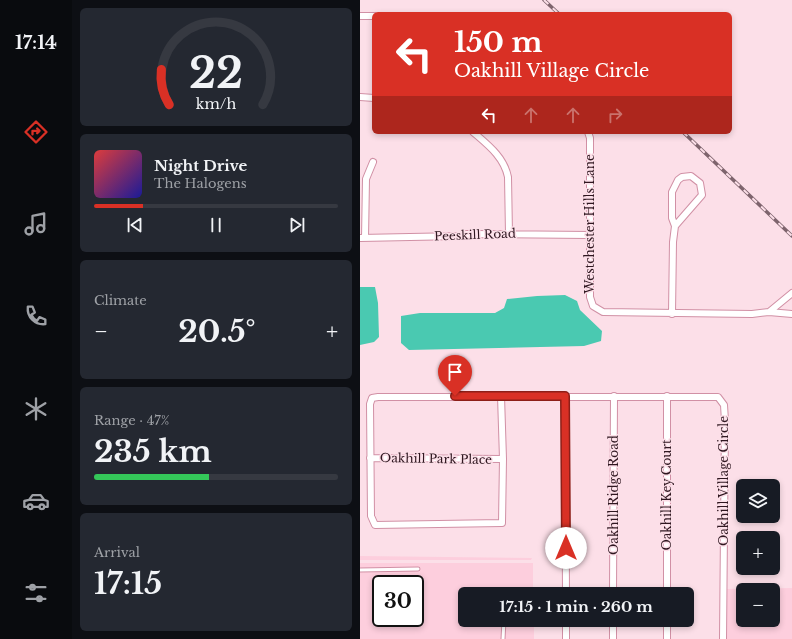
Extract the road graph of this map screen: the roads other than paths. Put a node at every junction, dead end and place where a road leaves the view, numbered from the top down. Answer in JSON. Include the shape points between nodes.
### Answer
{"nodes":[{"id":1,"x":360,"y":16,"type":"edge"},
{"id":2,"x":372,"y":16,"type":"edge"},
{"id":3,"x":360,"y":97,"type":"edge"},
{"id":4,"x":372,"y":98,"type":"edge"},
{"id":5,"x":475,"y":134,"type":"edge"},
{"id":6,"x":589,"y":134,"type":"edge"},
{"id":7,"x":373,"y":162,"type":"dead end"},
{"id":8,"x":675,"y":226,"type":"junction"},
{"id":9,"x":509,"y":234,"type":"junction"},
{"id":10,"x":590,"y":235,"type":"junction"},
{"id":11,"x":363,"y":238,"type":"edge"},
{"id":12,"x":792,"y":293,"type":"edge"},
{"id":13,"x":769,"y":312,"type":"junction"},
{"id":14,"x":672,"y":314,"type":"junction"},
{"id":15,"x":792,"y":314,"type":"edge"},
{"id":16,"x":501,"y":396,"type":"junction"},
{"id":17,"x":565,"y":396,"type":"junction"},
{"id":18,"x":614,"y":396,"type":"junction"},
{"id":19,"x":667,"y":396,"type":"junction"},
{"id":20,"x":370,"y":458,"type":"junction"},
{"id":21,"x":503,"y":459,"type":"junction"},
{"id":22,"x":418,"y":569,"type":"dead end"},
{"id":23,"x":360,"y":570,"type":"edge"},
{"id":24,"x":566,"y":587,"type":"edge"},
{"id":25,"x":613,"y":587,"type":"edge"},
{"id":26,"x":667,"y":587,"type":"edge"},
{"id":27,"x":504,"y":627,"type":"edge"},
{"id":28,"x":566,"y":627,"type":"edge"},
{"id":29,"x":613,"y":627,"type":"edge"},
{"id":30,"x":667,"y":627,"type":"edge"},
{"id":31,"x":503,"y":639,"type":"edge"},
{"id":32,"x":566,"y":639,"type":"edge"},
{"id":33,"x":613,"y":639,"type":"edge"},
{"id":34,"x":667,"y":639,"type":"edge"},
{"id":35,"x":723,"y":639,"type":"edge"}],
"edges":[{"from":1,"to":2,"type":"street"},
{"from":3,"to":4,"type":"street"},
{"from":5,"to":9,"type":"street","via":[[496,153],[506,168]]},
{"from":6,"to":10,"type":"street","name":"Westchester Hills Lane"},
{"from":7,"to":11,"type":"street","via":[[366,179]]},
{"from":8,"to":8,"type":"street","via":[[702,195],[700,183],[691,176],[682,177],[673,187],[672,218]]},
{"from":8,"to":14,"type":"street"},
{"from":9,"to":10,"type":"street","name":"Peeskill Road"},
{"from":9,"to":11,"type":"street","name":"Peeskill Road"},
{"from":10,"to":14,"type":"street","name":"Westchester Hills Lane","via":[[590,297],[593,306],[603,312]]},
{"from":12,"to":13,"type":"street"},
{"from":13,"to":14,"type":"street","name":"Westchester Hills Lane"},
{"from":13,"to":15,"type":"street","name":"Westchester Hills Lane"},
{"from":16,"to":17,"type":"street","name":"Oakhill Village Circle"},
{"from":16,"to":20,"type":"street","name":"Oakhill Village Circle","via":[[372,398]]},
{"from":16,"to":21,"type":"street","name":"Oakhill Village Circle"},
{"from":17,"to":18,"type":"street","name":"Oakhill Village Circle"},
{"from":17,"to":24,"type":"street"},
{"from":18,"to":19,"type":"street","name":"Oakhill Village Circle"},
{"from":18,"to":25,"type":"street","name":"Oakhill Ridge Road"},
{"from":19,"to":26,"type":"street","name":"Oakhill Key Court"},
{"from":19,"to":35,"type":"street","name":"Oakhill Village Circle","via":[[718,397],[724,405]]},
{"from":20,"to":21,"type":"street","name":"Oakhill Park Place"},
{"from":20,"to":21,"type":"street","name":"Oakhill Village Circle","via":[[371,516],[376,525],[502,523]]},
{"from":22,"to":23,"type":"lane"},
{"from":27,"to":31,"type":"lane"},
{"from":28,"to":32,"type":"street"},
{"from":29,"to":33,"type":"street"},
{"from":30,"to":34,"type":"street"}]}
